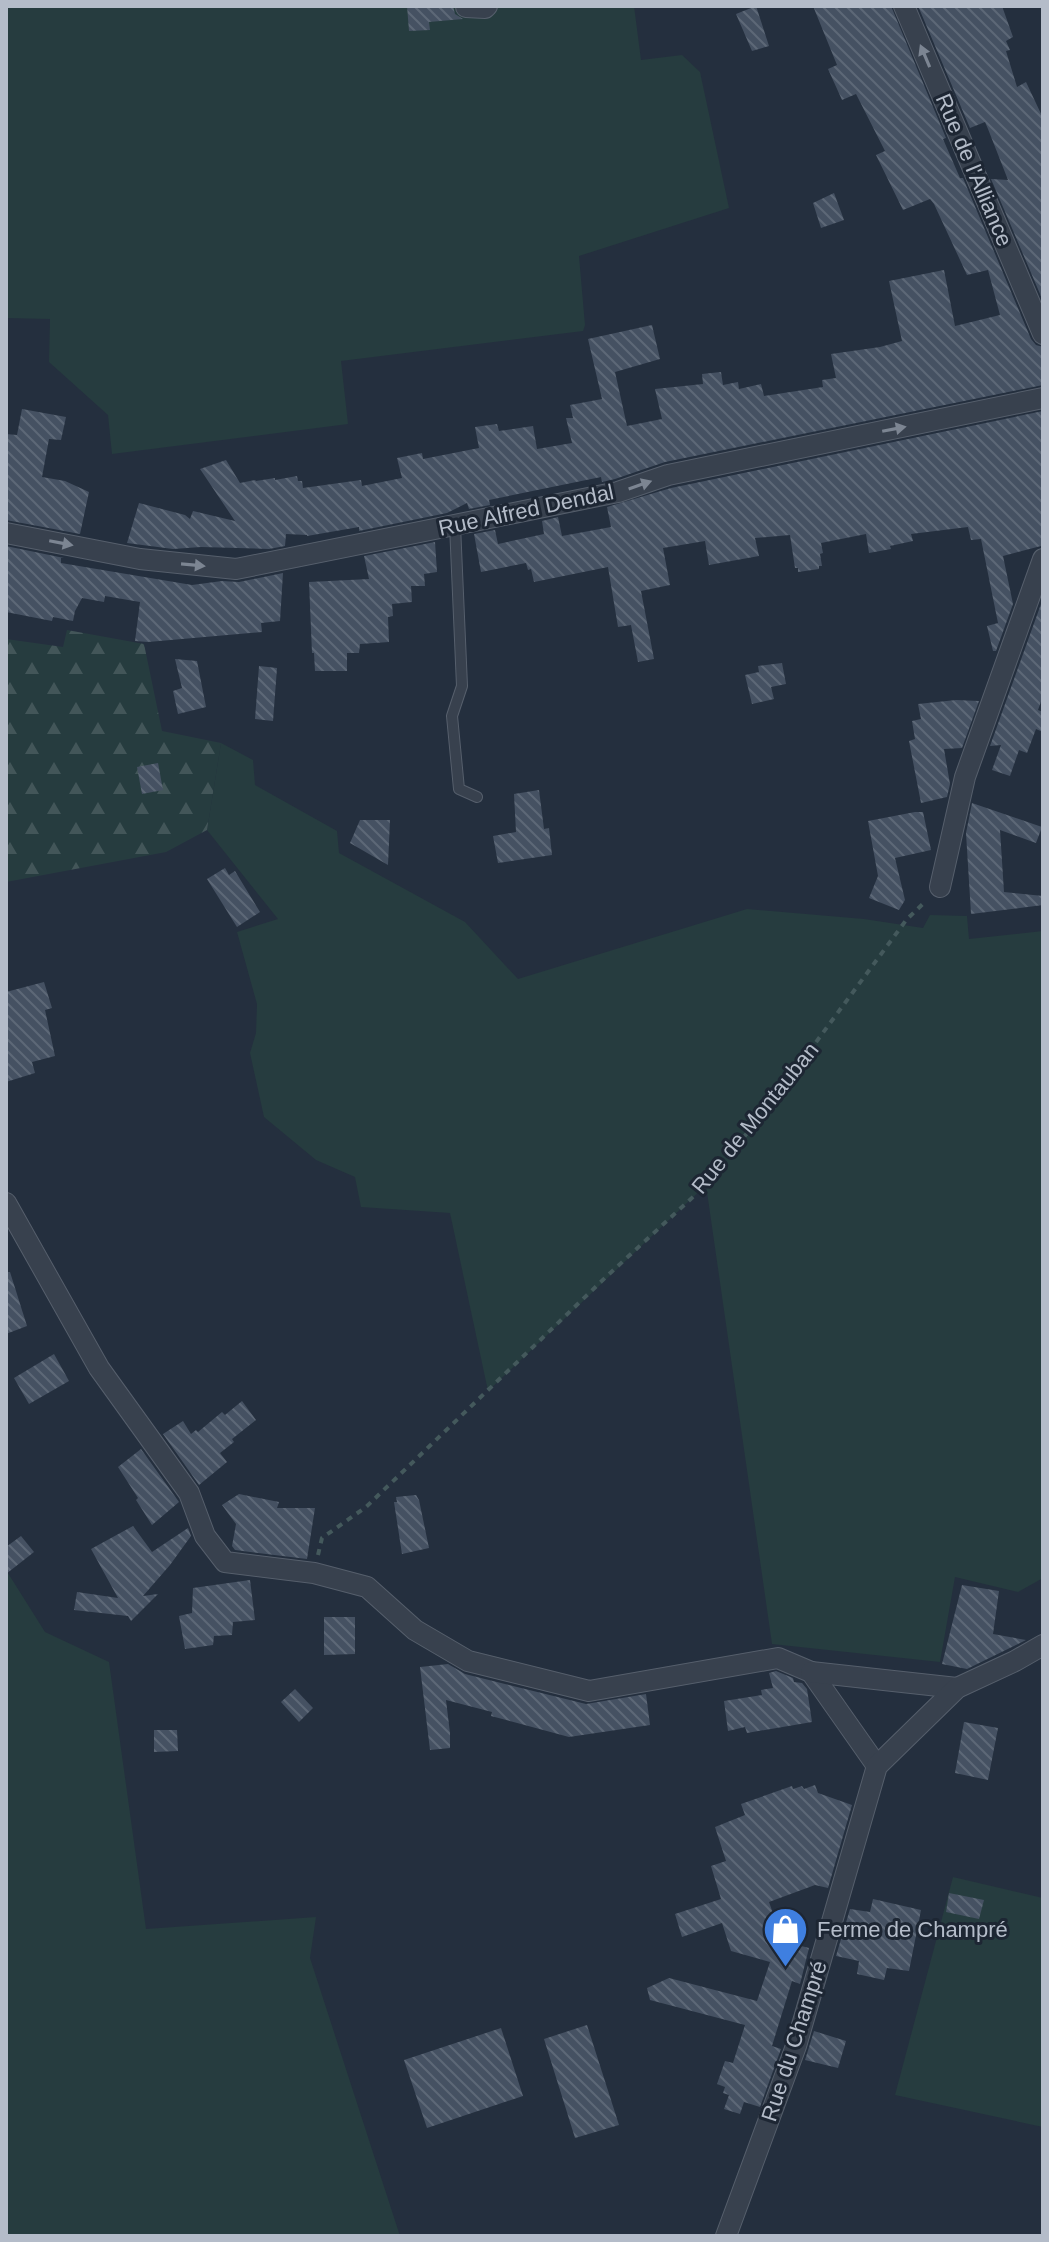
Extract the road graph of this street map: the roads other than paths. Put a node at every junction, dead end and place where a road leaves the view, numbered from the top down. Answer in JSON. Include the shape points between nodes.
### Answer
{"nodes":[{"id":1,"x":487,"y":6,"type":"edge"},
{"id":2,"x":904,"y":6,"type":"edge"},
{"id":3,"x":466,"y":7,"type":"edge"},
{"id":4,"x":1043,"y":334,"type":"edge"},
{"id":5,"x":1043,"y":398,"type":"edge"},
{"id":6,"x":455,"y":525,"type":"junction"},
{"id":7,"x":6,"y":533,"type":"edge"},
{"id":8,"x":1043,"y":559,"type":"edge"},
{"id":9,"x":477,"y":797,"type":"dead end"},
{"id":10,"x":940,"y":887,"type":"road end"},
{"id":11,"x":6,"y":1203,"type":"edge"},
{"id":12,"x":1043,"y":1645,"type":"edge"},
{"id":13,"x":811,"y":1672,"type":"junction"},
{"id":14,"x":957,"y":1688,"type":"junction"},
{"id":15,"x":877,"y":1766,"type":"junction"},
{"id":16,"x":726,"y":2236,"type":"edge"}],
"edges":[{"from":1,"to":3,"type":"street"},
{"from":4,"to":2,"type":"street","name":"Rue de l'Alliance","one_way":true},
{"from":6,"to":5,"type":"street","name":"Rue Alfred Dendal","one_way":true},
{"from":7,"to":6,"type":"street","name":"Rue Alfred Dendal","one_way":true,"via":[[140,559],[236,569]]},
{"from":6,"to":9,"type":"lane","via":[[462,686],[452,716],[459,789]]},
{"from":8,"to":10,"type":"street","via":[[965,777]]},
{"from":11,"to":13,"type":"street","via":[[99,1368],[189,1493],[205,1536],[225,1562],[314,1573],[367,1587],[415,1630],[468,1661],[589,1691],[778,1658]]},
{"from":12,"to":14,"type":"street","name":"Rue du Champré"},
{"from":13,"to":14,"type":"street"},
{"from":13,"to":15,"type":"street"},
{"from":14,"to":15,"type":"street","name":"Rue du Champré"},
{"from":15,"to":16,"type":"street","name":"Rue du Champré","via":[[796,2046]]}]}
